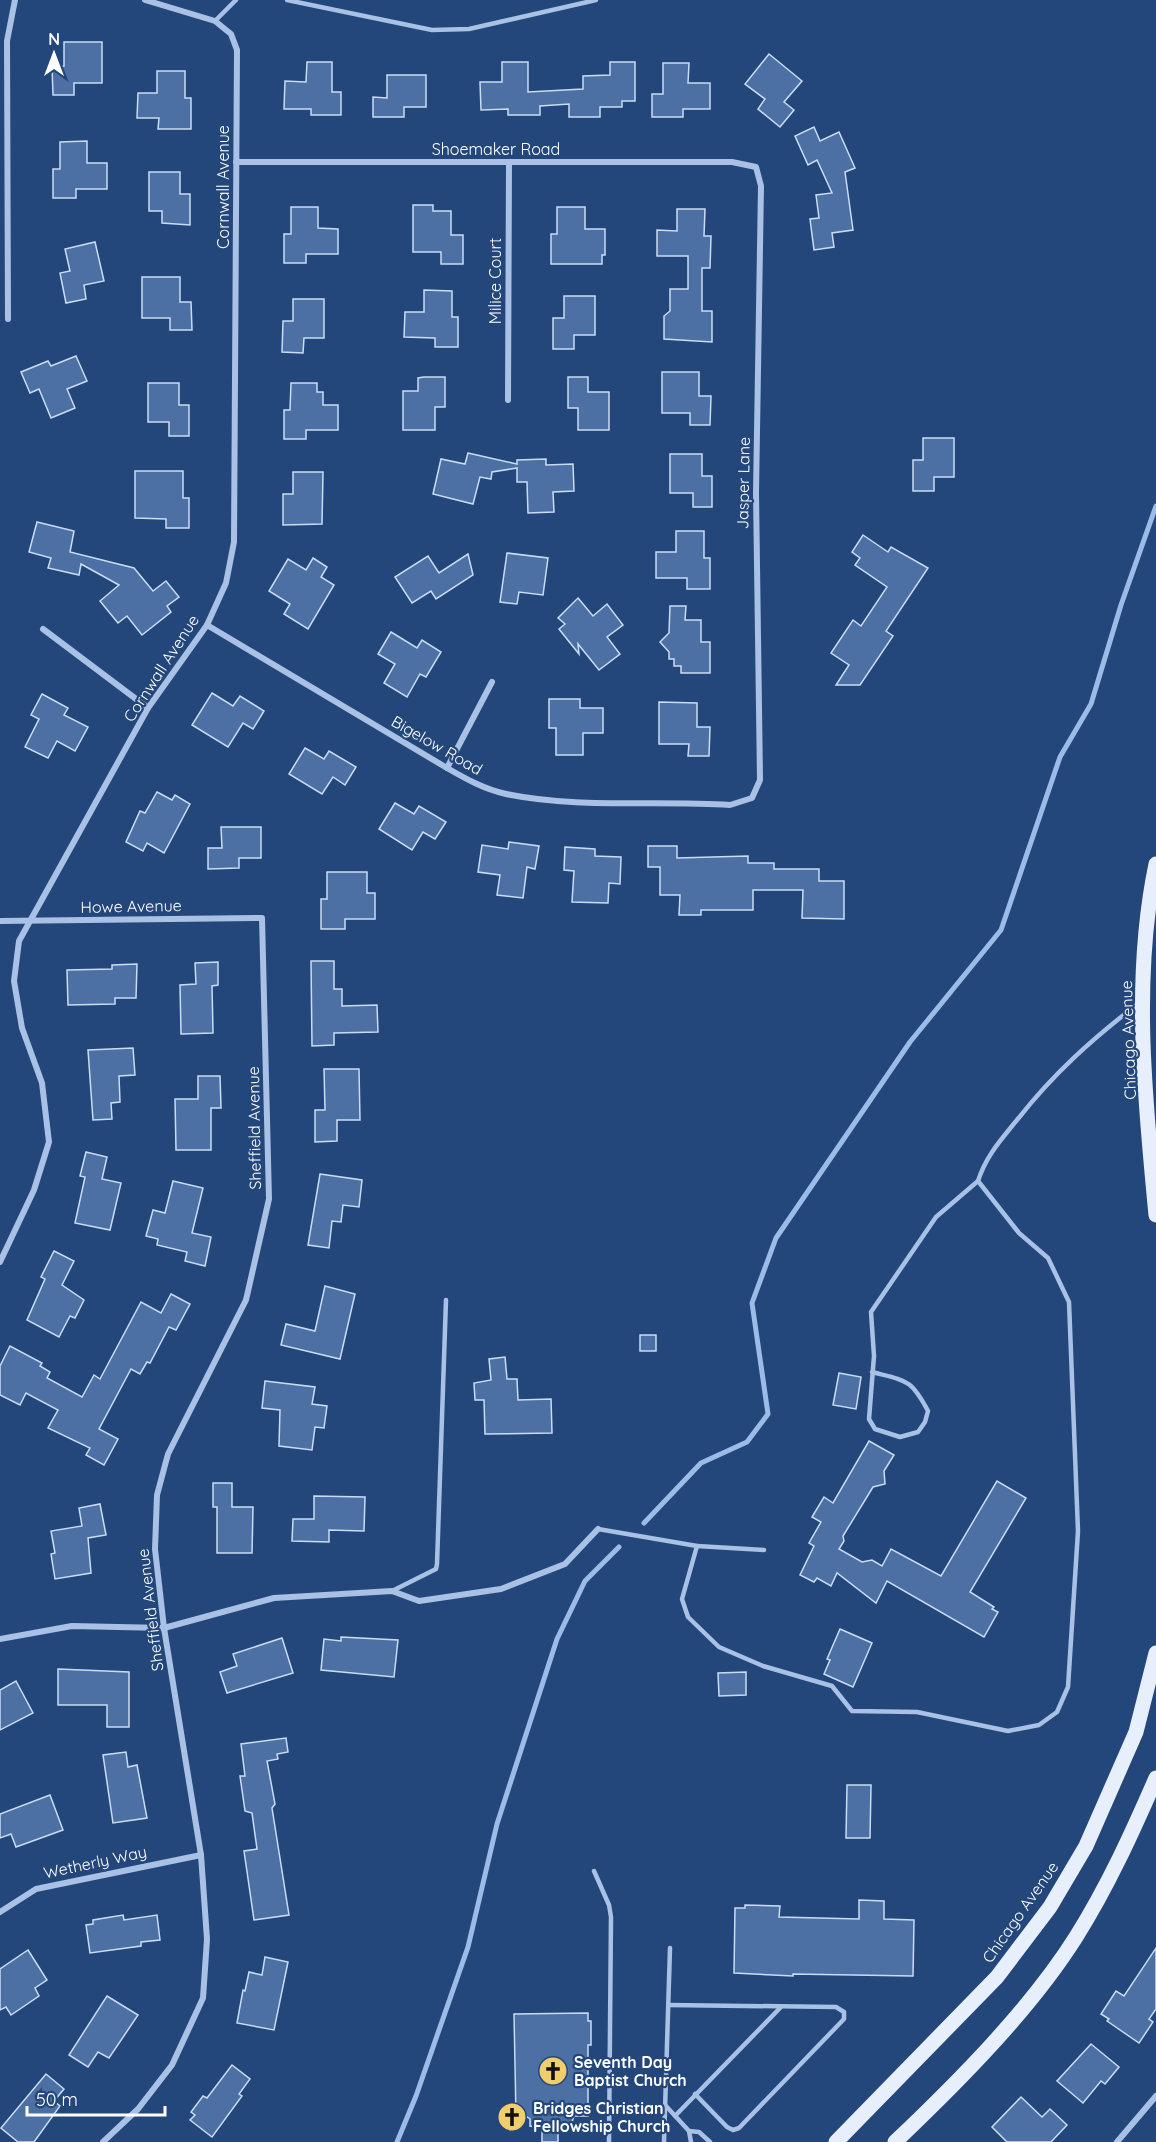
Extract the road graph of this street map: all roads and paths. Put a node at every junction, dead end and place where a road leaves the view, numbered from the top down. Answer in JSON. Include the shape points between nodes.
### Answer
{"nodes":[{"id":1,"x":15,"y":0,"type":"edge"},
{"id":2,"x":145,"y":0,"type":"edge"},
{"id":3,"x":236,"y":0,"type":"edge"},
{"id":4,"x":287,"y":0,"type":"edge"},
{"id":5,"x":596,"y":0,"type":"edge"},
{"id":6,"x":214,"y":21,"type":"junction"},
{"id":7,"x":236,"y":162,"type":"junction"},
{"id":8,"x":509,"y":163,"type":"junction"},
{"id":9,"x":756,"y":167,"type":"joint"},
{"id":10,"x":8,"y":319,"type":"dead end"},
{"id":11,"x":508,"y":400,"type":"dead end"},
{"id":12,"x":207,"y":625,"type":"junction"},
{"id":13,"x":43,"y":628,"type":"dead end"},
{"id":14,"x":492,"y":682,"type":"dead end"},
{"id":15,"x":148,"y":708,"type":"junction"},
{"id":16,"x":447,"y":768,"type":"junction"},
{"id":17,"x":752,"y":798,"type":"joint"},
{"id":18,"x":1156,"y":864,"type":"edge"},
{"id":19,"x":262,"y":918,"type":"joint"},
{"id":20,"x":0,"y":921,"type":"edge"},
{"id":21,"x":29,"y":921,"type":"junction"},
{"id":22,"x":1144,"y":999,"type":"junction"},
{"id":23,"x":978,"y":1181,"type":"junction"},
{"id":24,"x":1156,"y":1215,"type":"edge"},
{"id":25,"x":0,"y":1262,"type":"edge"},
{"id":26,"x":446,"y":1300,"type":"dead end"},
{"id":27,"x":872,"y":1372,"type":"junction"},
{"id":28,"x":598,"y":1529,"type":"joint"},
{"id":29,"x":698,"y":1546,"type":"junction"},
{"id":30,"x":764,"y":1550,"type":"dead end"},
{"id":31,"x":392,"y":1591,"type":"junction"},
{"id":32,"x":164,"y":1628,"type":"junction"},
{"id":33,"x":0,"y":1639,"type":"edge"},
{"id":34,"x":1156,"y":1653,"type":"edge"},
{"id":35,"x":1156,"y":1778,"type":"edge"},
{"id":36,"x":201,"y":1855,"type":"junction"},
{"id":37,"x":594,"y":1871,"type":"dead end"},
{"id":38,"x":0,"y":1912,"type":"edge"},
{"id":39,"x":670,"y":1948,"type":"dead end"},
{"id":40,"x":669,"y":2005,"type":"junction"},
{"id":41,"x":780,"y":2007,"type":"junction"},
{"id":42,"x":695,"y":2094,"type":"junction"},
{"id":43,"x":1156,"y":2096,"type":"edge"},
{"id":44,"x":665,"y":2105,"type":"junction"},
{"id":45,"x":675,"y":2116,"type":"junction"},
{"id":46,"x":688,"y":2131,"type":"junction"},
{"id":47,"x":103,"y":2142,"type":"edge"},
{"id":48,"x":609,"y":2142,"type":"edge"},
{"id":49,"x":664,"y":2142,"type":"edge"},
{"id":50,"x":691,"y":2142,"type":"edge"},
{"id":51,"x":710,"y":2142,"type":"edge"},
{"id":52,"x":836,"y":2142,"type":"edge"},
{"id":53,"x":895,"y":2142,"type":"edge"},
{"id":54,"x":1118,"y":2142,"type":"edge"}],
"edges":[{"from":1,"to":10,"type":"street","via":[[7,41]]},
{"from":2,"to":6,"type":"street","name":"Cornwall Avenue"},
{"from":3,"to":6,"type":"lane"},
{"from":4,"to":5,"type":"lane","via":[[432,30],[469,29]]},
{"from":6,"to":7,"type":"street","name":"Cornwall Avenue","via":[[231,34],[237,50]]},
{"from":7,"to":8,"type":"street","name":"Shoemaker Road"},
{"from":7,"to":12,"type":"street","name":"Cornwall Avenue","via":[[234,542],[226,583]]},
{"from":8,"to":9,"type":"street","name":"Shoemaker Road","via":[[732,162]]},
{"from":8,"to":11,"type":"street","name":"Milice Court"},
{"from":9,"to":17,"type":"street","name":"Jasper Lane","via":[[761,186],[756,493],[760,780]]},
{"from":12,"to":15,"type":"street","name":"Cornwall Avenue"},
{"from":12,"to":16,"type":"street","name":"Bigelow Road"},
{"from":13,"to":15,"type":"street"},
{"from":14,"to":16,"type":"street"},
{"from":15,"to":21,"type":"street","name":"Cornwall Avenue"},
{"from":16,"to":17,"type":"street","name":"Bigelow Road","via":[[474,784],[548,800],[730,806]]},
{"from":18,"to":22,"type":"main road","name":"Chicago Avenue","via":[[1144,949]]},
{"from":19,"to":21,"type":"street","name":"Howe Avenue"},
{"from":19,"to":32,"type":"street","name":"Sheffield Avenue","via":[[269,1199],[246,1300],[168,1454],[157,1495],[155,1550]]},
{"from":20,"to":21,"type":"street","name":"Howe Avenue"},
{"from":21,"to":25,"type":"street","name":"Cornwall Avenue","via":[[19,941],[14,981],[22,1028],[42,1083],[49,1142],[34,1190]]},
{"from":22,"to":23,"type":"lane","via":[[1089,1042],[1048,1081],[985,1160]]},
{"from":22,"to":24,"type":"main road","name":"Chicago Avenue"},
{"from":23,"to":27,"type":"lane","via":[[936,1217],[871,1312]]},
{"from":23,"to":29,"type":"lane","via":[[1019,1233],[1048,1258],[1069,1302],[1078,1531],[1068,1687],[1057,1712],[1039,1725],[1008,1731],[917,1712],[852,1711],[832,1686],[763,1666],[719,1647],[688,1617],[682,1599]]},
{"from":26,"to":31,"type":"lane","via":[[438,1564],[436,1569]]},
{"from":27,"to":27,"type":"lane","via":[[869,1419],[875,1429],[900,1437],[918,1432],[928,1411],[915,1386]]},
{"from":28,"to":29,"type":"lane"},
{"from":28,"to":31,"type":"street","via":[[565,1564],[501,1589],[419,1601]]},
{"from":29,"to":30,"type":"lane"},
{"from":31,"to":32,"type":"street","via":[[274,1598]]},
{"from":32,"to":33,"type":"street","via":[[72,1626]]},
{"from":32,"to":36,"type":"street","name":"Sheffield Avenue"},
{"from":34,"to":52,"type":"main road","name":"Chicago Avenue","via":[[1136,1732],[1086,1845],[1050,1907],[997,1977]]},
{"from":35,"to":53,"type":"main road","via":[[1114,1873],[1075,1939],[1018,2013]]},
{"from":36,"to":38,"type":"street","name":"Wetherly Way","via":[[36,1889]]},
{"from":36,"to":47,"type":"street","name":"Sheffield Avenue","via":[[207,1939],[202,1998],[172,2065],[138,2109]]},
{"from":37,"to":48,"type":"lane","via":[[611,1917]]},
{"from":39,"to":40,"type":"lane"},
{"from":40,"to":41,"type":"lane"},
{"from":40,"to":44,"type":"lane"},
{"from":41,"to":42,"type":"lane"},
{"from":41,"to":42,"type":"lane","via":[[836,2007],[844,2012],[844,2019],[739,2128],[727,2127]]},
{"from":42,"to":45,"type":"lane"},
{"from":43,"to":54,"type":"street"},
{"from":44,"to":45,"type":"lane"},
{"from":44,"to":49,"type":"lane"},
{"from":45,"to":46,"type":"lane"},
{"from":46,"to":50,"type":"lane"},
{"from":46,"to":51,"type":"lane","via":[[699,2132]]}]}
